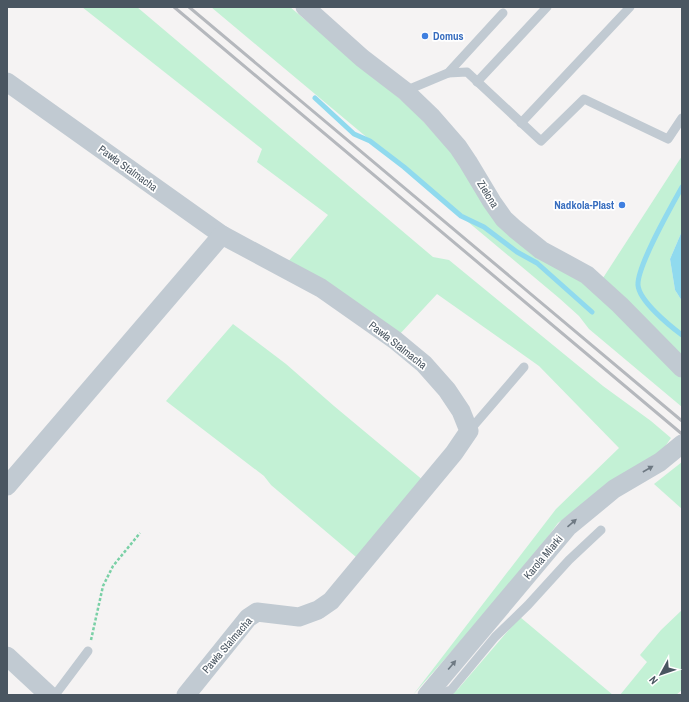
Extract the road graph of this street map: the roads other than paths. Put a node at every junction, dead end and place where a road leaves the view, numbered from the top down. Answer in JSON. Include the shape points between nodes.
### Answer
{"nodes":[{"id":1,"x":305,"y":7,"type":"edge"},
{"id":2,"x":547,"y":7,"type":"edge"},
{"id":3,"x":630,"y":7,"type":"edge"},
{"id":4,"x":503,"y":13,"type":"dead end"},
{"id":5,"x":448,"y":73,"type":"junction"},
{"id":6,"x":7,"y":82,"type":"edge"},
{"id":7,"x":477,"y":82,"type":"junction"},
{"id":8,"x":405,"y":91,"type":"junction"},
{"id":9,"x":682,"y":118,"type":"edge"},
{"id":10,"x":521,"y":123,"type":"junction"},
{"id":11,"x":222,"y":235,"type":"junction"},
{"id":12,"x":524,"y":367,"type":"dead end"},
{"id":13,"x":682,"y":368,"type":"edge"},
{"id":14,"x":469,"y":431,"type":"junction"},
{"id":15,"x":682,"y":444,"type":"edge"},
{"id":16,"x":7,"y":486,"type":"edge"},
{"id":17,"x":600,"y":530,"type":"dead end"},
{"id":18,"x":88,"y":651,"type":"road end"},
{"id":19,"x":7,"y":656,"type":"edge"},
{"id":20,"x":49,"y":695,"type":"edge"},
{"id":21,"x":55,"y":695,"type":"edge"},
{"id":22,"x":186,"y":695,"type":"edge"},
{"id":23,"x":427,"y":695,"type":"edge"},
{"id":24,"x":438,"y":695,"type":"edge"}],
"edges":[{"from":1,"to":8,"type":"street","name":"Zielona","via":[[362,58]]},
{"from":2,"to":7,"type":"lane"},
{"from":3,"to":10,"type":"lane"},
{"from":4,"to":5,"type":"lane"},
{"from":5,"to":7,"type":"lane","via":[[467,72]]},
{"from":5,"to":8,"type":"lane"},
{"from":6,"to":11,"type":"street","name":"Pawła Stalmacha"},
{"from":7,"to":10,"type":"lane"},
{"from":8,"to":13,"type":"street","name":"Zielona","via":[[458,147],[504,219],[541,250],[587,274]]},
{"from":9,"to":10,"type":"lane","via":[[668,140],[584,99],[541,141]]},
{"from":11,"to":14,"type":"street","name":"Pawła Stalmacha","via":[[321,288],[395,340],[424,364],[447,390],[461,411]]},
{"from":11,"to":16,"type":"street"},
{"from":12,"to":14,"type":"lane"},
{"from":14,"to":22,"type":"street","name":"Pawła Stalmacha","via":[[454,453],[330,601],[318,610],[299,617],[257,612],[248,618]]},
{"from":23,"to":15,"type":"street","name":"Karola Miarki","one_way":true,"via":[[568,527],[614,489],[660,462]]},
{"from":17,"to":24,"type":"lane","via":[[495,637],[451,690]]},
{"from":18,"to":21,"type":"lane"},
{"from":19,"to":20,"type":"street"}]}
